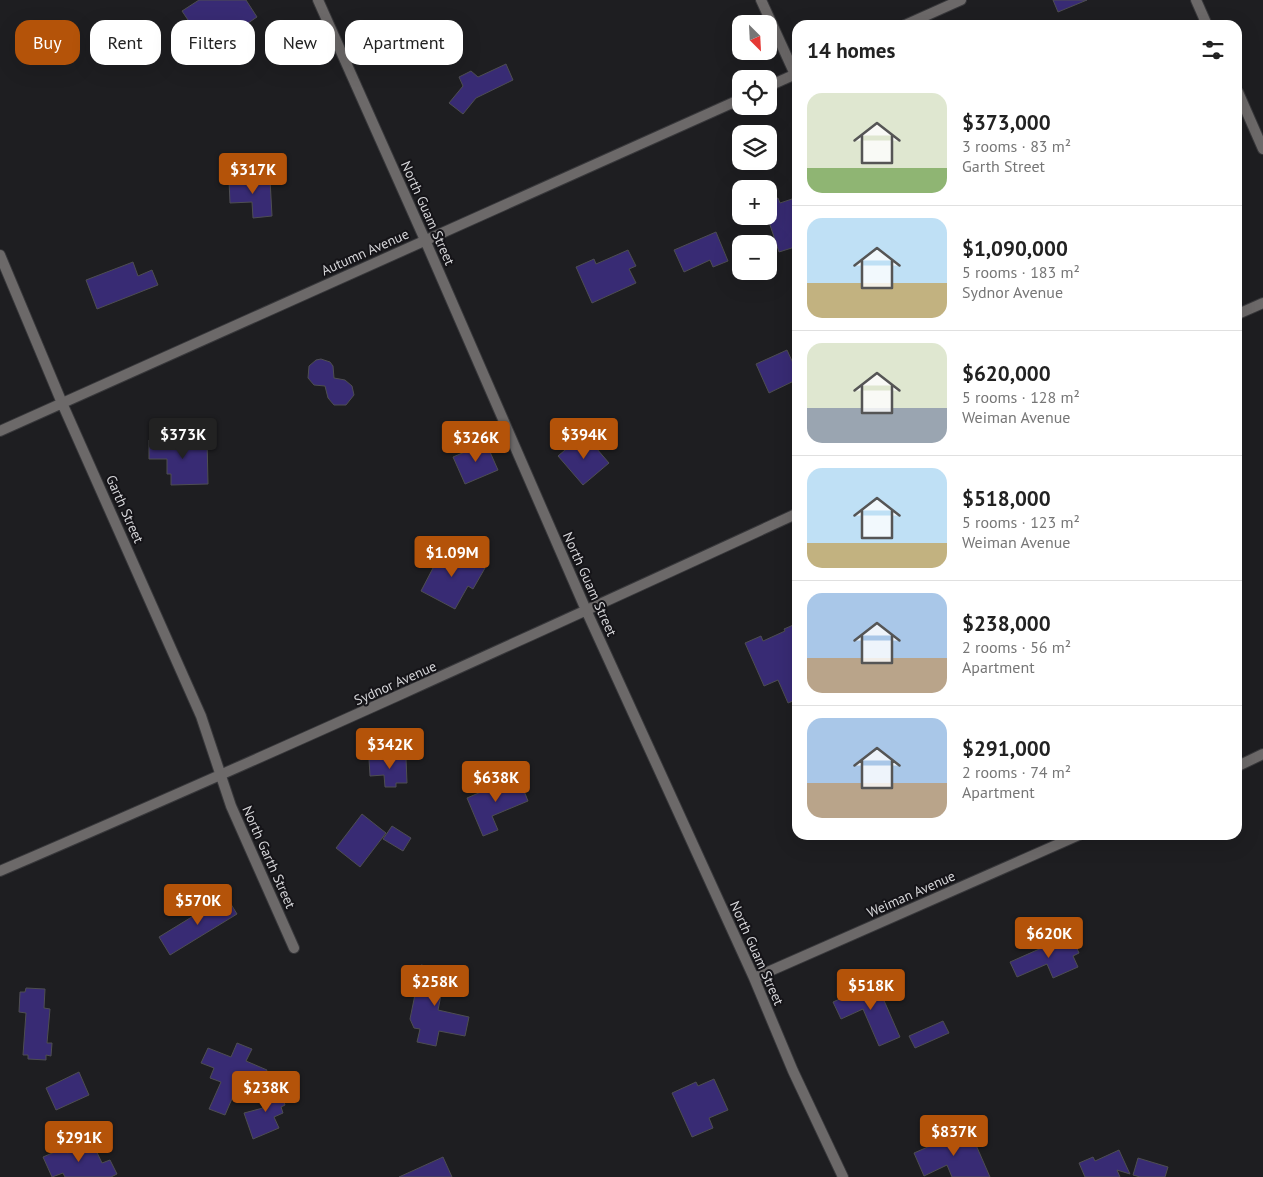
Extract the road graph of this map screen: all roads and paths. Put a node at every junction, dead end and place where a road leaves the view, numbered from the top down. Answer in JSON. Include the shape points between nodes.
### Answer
{"nodes":[{"id":1,"x":318,"y":0,"type":"edge"},
{"id":2,"x":761,"y":0,"type":"edge"},
{"id":3,"x":961,"y":0,"type":"edge"},
{"id":4,"x":1196,"y":0,"type":"edge"},
{"id":5,"x":916,"y":20,"type":"edge"},
{"id":6,"x":1205,"y":20,"type":"edge"},
{"id":7,"x":792,"y":65,"type":"edge"},
{"id":8,"x":792,"y":78,"type":"edge"},
{"id":9,"x":777,"y":83,"type":"edge"},
{"id":10,"x":1242,"y":101,"type":"edge"},
{"id":11,"x":732,"y":103,"type":"edge"},
{"id":12,"x":1263,"y":149,"type":"edge"},
{"id":13,"x":425,"y":240,"type":"junction"},
{"id":14,"x":0,"y":255,"type":"edge"},
{"id":15,"x":1263,"y":303,"type":"edge"},
{"id":16,"x":1242,"y":312,"type":"edge"},
{"id":17,"x":62,"y":403,"type":"junction"},
{"id":18,"x":0,"y":431,"type":"edge"},
{"id":19,"x":792,"y":516,"type":"edge"},
{"id":20,"x":586,"y":610,"type":"junction"},
{"id":21,"x":1263,"y":754,"type":"edge"},
{"id":22,"x":1242,"y":764,"type":"edge"},
{"id":23,"x":221,"y":776,"type":"junction"},
{"id":24,"x":1068,"y":840,"type":"edge"},
{"id":25,"x":0,"y":871,"type":"edge"},
{"id":26,"x":294,"y":948,"type":"dead end"},
{"id":27,"x":754,"y":978,"type":"junction"},
{"id":28,"x":843,"y":1177,"type":"edge"}],
"edges":[{"from":1,"to":13,"type":"street","name":"North Guam Street"},
{"from":2,"to":7,"type":"street"},
{"from":3,"to":5,"type":"street"},
{"from":4,"to":6,"type":"street"},
{"from":8,"to":9,"type":"street"},
{"from":10,"to":12,"type":"street"},
{"from":11,"to":13,"type":"street","name":"Autumn Avenue"},
{"from":13,"to":17,"type":"street","name":"Autumn Avenue"},
{"from":13,"to":20,"type":"street","name":"North Guam Street"},
{"from":14,"to":17,"type":"street","name":"Garth Street"},
{"from":15,"to":16,"type":"street"},
{"from":17,"to":18,"type":"street","name":"Autumn Avenue"},
{"from":17,"to":23,"type":"street","name":"Garth Street","via":[[201,716]]},
{"from":19,"to":20,"type":"street","name":"Sydnor Avenue"},
{"from":20,"to":23,"type":"street","name":"Sydnor Avenue"},
{"from":20,"to":27,"type":"street","name":"North Guam Street"},
{"from":21,"to":22,"type":"street"},
{"from":23,"to":25,"type":"street","name":"Sydnor Avenue"},
{"from":23,"to":26,"type":"street","name":"North Garth Street","via":[[231,806]]},
{"from":24,"to":27,"type":"street","name":"Weiman Avenue"},
{"from":27,"to":28,"type":"street","name":"North Guam Street"}]}
